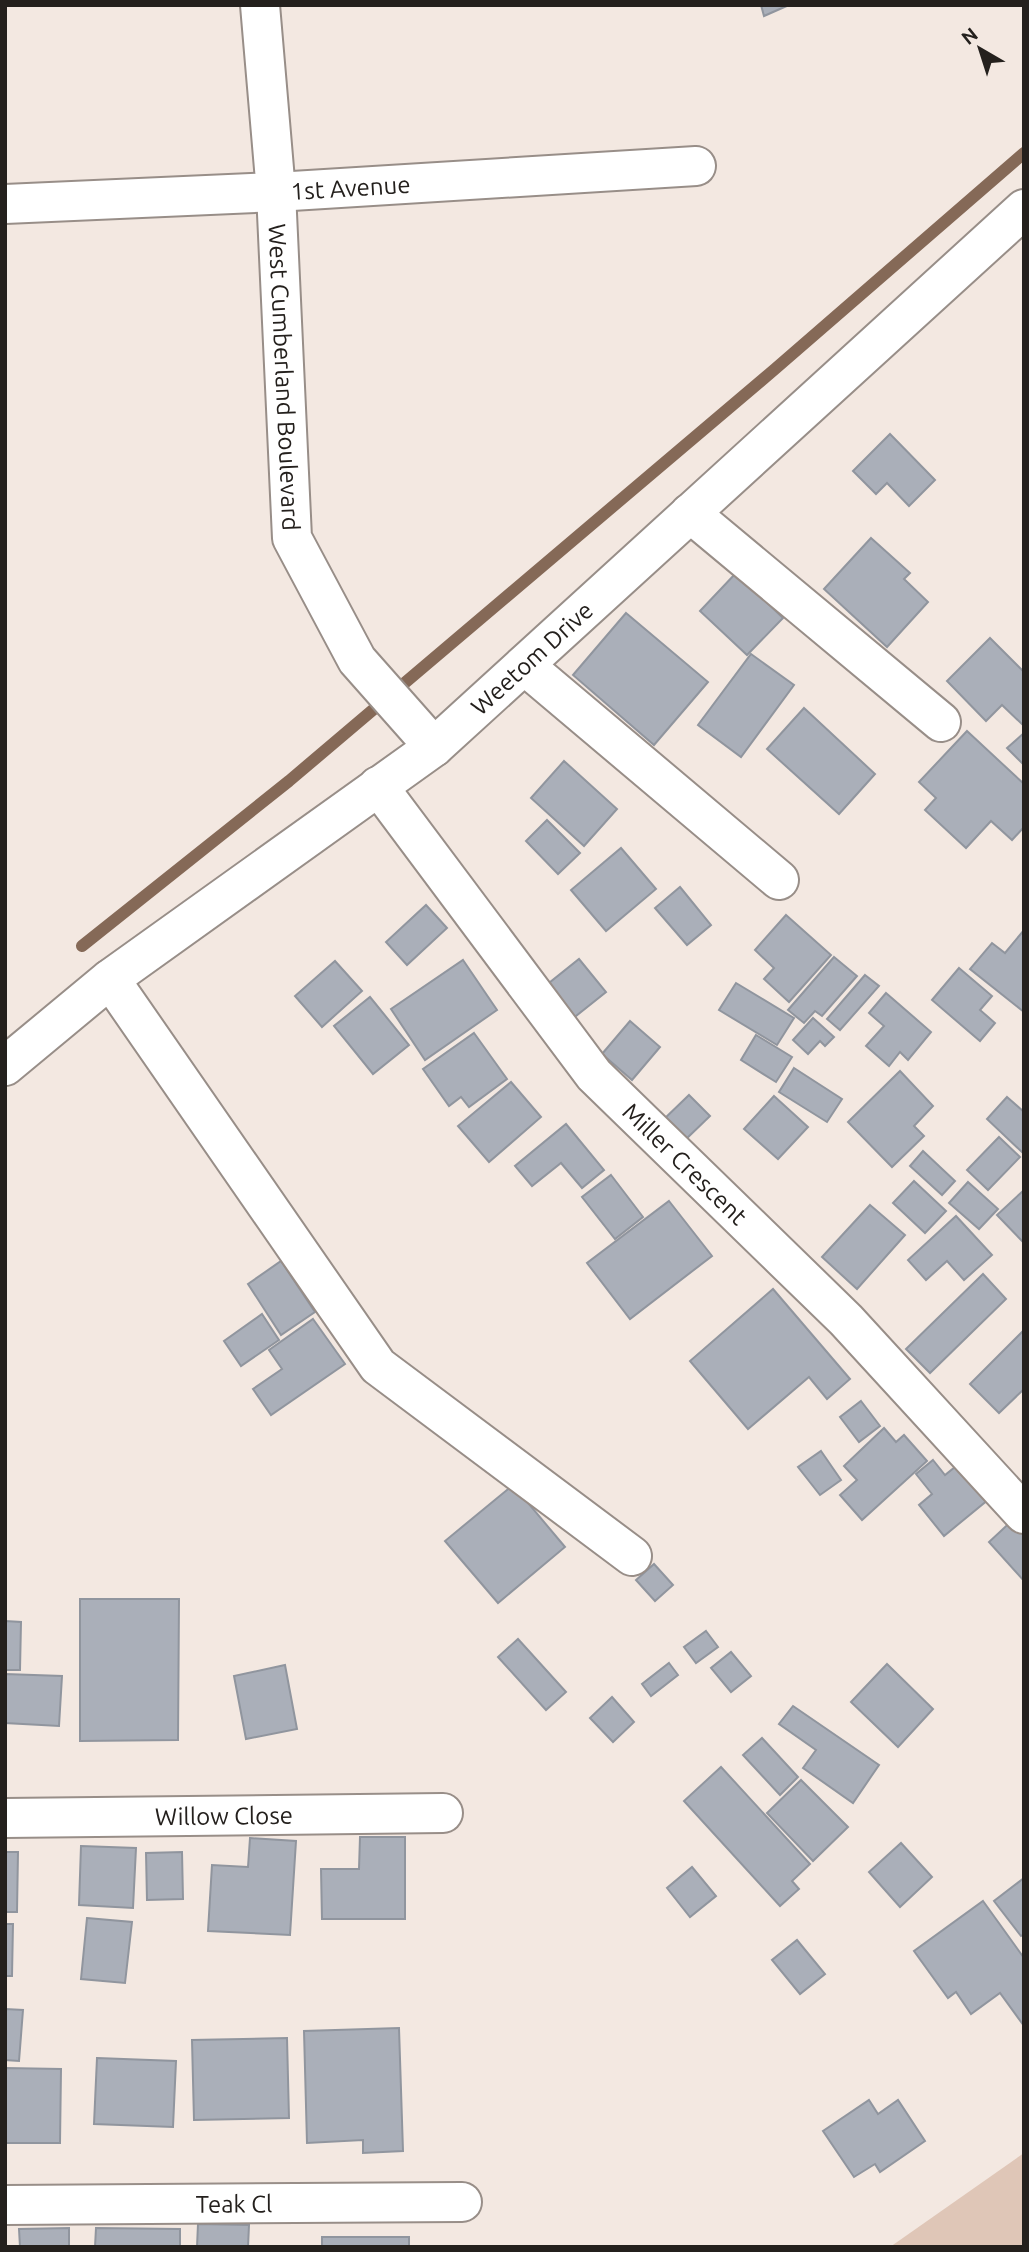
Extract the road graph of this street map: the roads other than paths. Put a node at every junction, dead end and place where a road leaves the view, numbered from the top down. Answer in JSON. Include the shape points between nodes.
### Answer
{"nodes":[{"id":1,"x":260,"y":5,"type":"edge"},
{"id":2,"x":696,"y":166,"type":"dead end"},
{"id":3,"x":276,"y":192,"type":"junction"},
{"id":4,"x":5,"y":204,"type":"edge"},
{"id":5,"x":1024,"y":209,"type":"edge"},
{"id":6,"x":690,"y":513,"type":"junction"},
{"id":7,"x":524,"y":665,"type":"junction"},
{"id":8,"x":941,"y":723,"type":"dead end"},
{"id":9,"x":434,"y":747,"type":"junction"},
{"id":10,"x":379,"y":786,"type":"junction"},
{"id":11,"x":779,"y":880,"type":"dead end"},
{"id":12,"x":110,"y":979,"type":"junction"},
{"id":13,"x":5,"y":1066,"type":"edge"},
{"id":14,"x":1024,"y":1514,"type":"edge"},
{"id":15,"x":632,"y":1556,"type":"dead end"},
{"id":16,"x":443,"y":1813,"type":"dead end"},
{"id":17,"x":5,"y":1818,"type":"edge"},
{"id":18,"x":462,"y":2202,"type":"dead end"},
{"id":19,"x":5,"y":2205,"type":"edge"}],
"edges":[{"from":1,"to":3,"type":"street","name":"West Cumberland Boulevard"},
{"from":2,"to":3,"type":"street","name":"1st Avenue"},
{"from":3,"to":4,"type":"street","name":"1st Avenue"},
{"from":3,"to":9,"type":"street","name":"West Cumberland Boulevard","via":[[292,538],[357,660]]},
{"from":5,"to":6,"type":"street","name":"Weetom Drive"},
{"from":6,"to":7,"type":"street","name":"Weetom Drive"},
{"from":6,"to":8,"type":"street"},
{"from":7,"to":9,"type":"street","name":"Weetom Drive"},
{"from":7,"to":11,"type":"street"},
{"from":9,"to":10,"type":"street","name":"Weetom Drive"},
{"from":10,"to":12,"type":"street","name":"Weetom Drive"},
{"from":10,"to":14,"type":"street","name":"Miller Crescent","via":[[594,1075],[846,1320]]},
{"from":12,"to":13,"type":"street","name":"Weetom Drive"},
{"from":12,"to":15,"type":"street","via":[[378,1366]]},
{"from":16,"to":17,"type":"street","name":"Willow Close"},
{"from":18,"to":19,"type":"street","name":"Teak Cl"}]}
